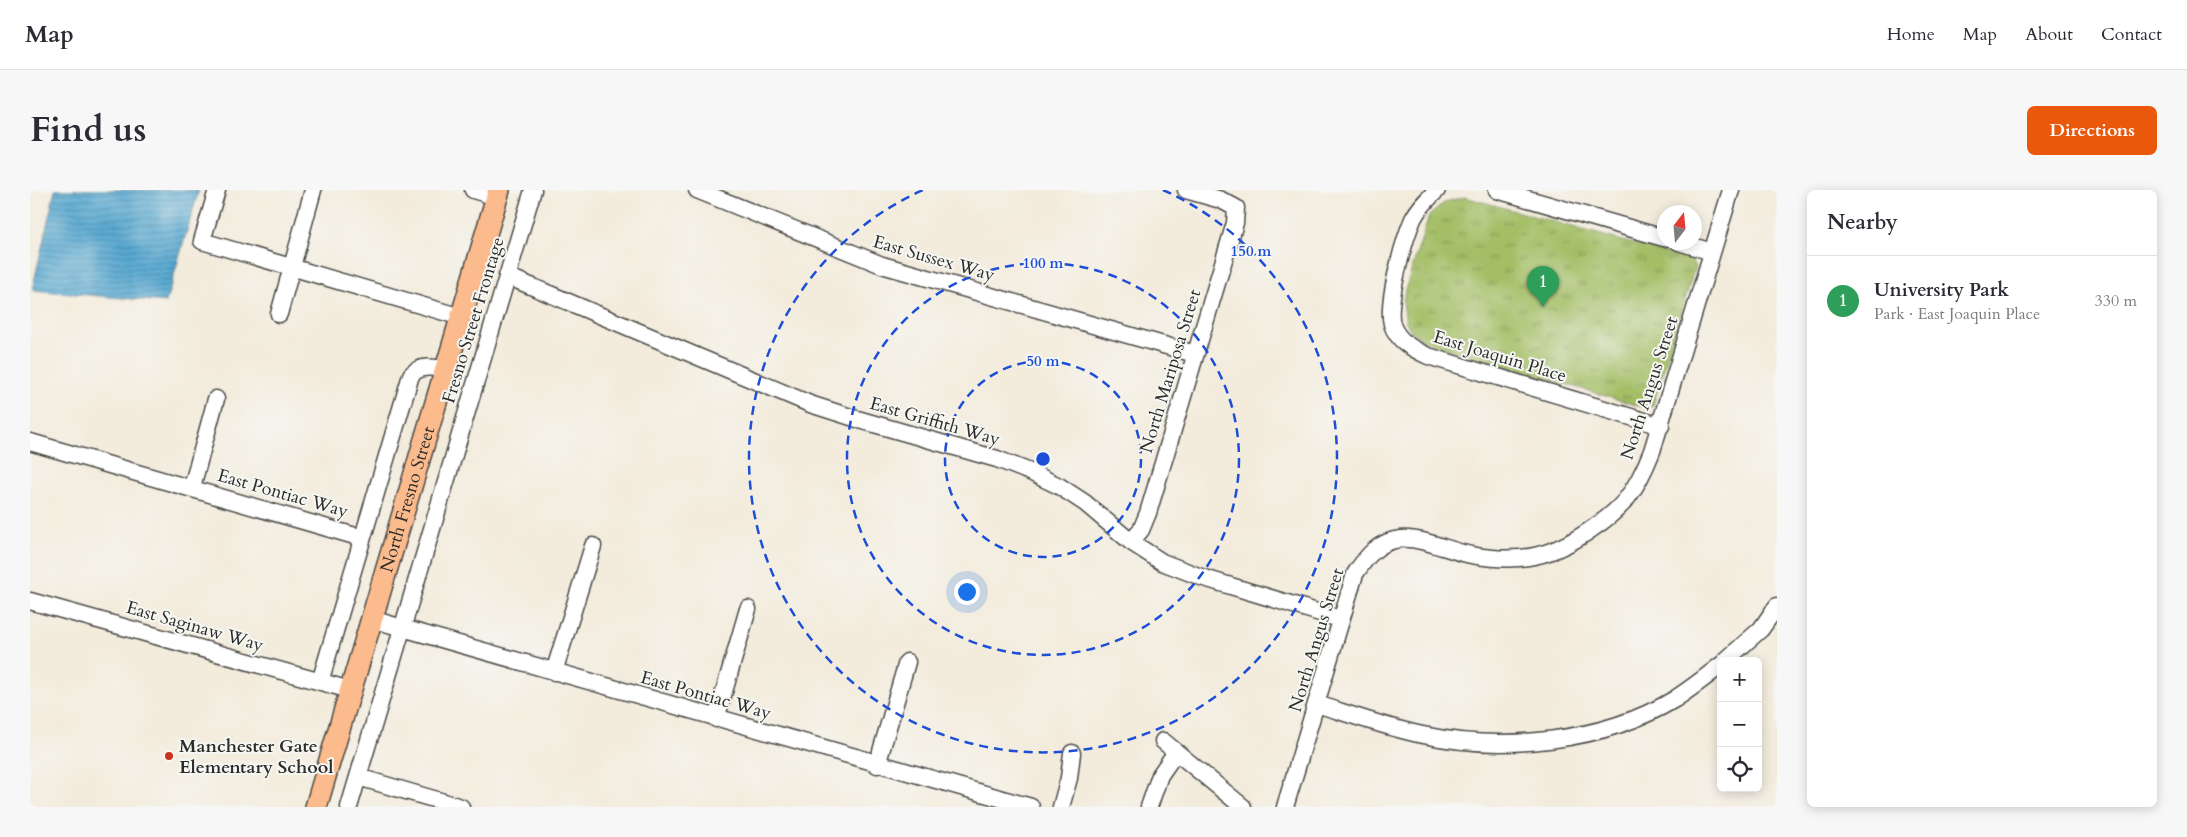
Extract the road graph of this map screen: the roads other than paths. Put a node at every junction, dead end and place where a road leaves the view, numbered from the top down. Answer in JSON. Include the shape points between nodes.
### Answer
{"nodes":[{"id":1,"x":217,"y":190,"type":"edge"},
{"id":2,"x":313,"y":190,"type":"edge"},
{"id":3,"x":473,"y":190,"type":"edge"},
{"id":4,"x":533,"y":190,"type":"edge"},
{"id":5,"x":697,"y":190,"type":"edge"},
{"id":6,"x":1186,"y":190,"type":"edge"},
{"id":7,"x":1437,"y":190,"type":"edge"},
{"id":8,"x":1497,"y":190,"type":"edge"},
{"id":9,"x":1731,"y":190,"type":"edge"},
{"id":10,"x":498,"y":194,"type":"edge"},
{"id":11,"x":1657,"y":236,"type":"edge"},
{"id":12,"x":1702,"y":249,"type":"edge"},
{"id":13,"x":1712,"y":252,"type":"junction"},
{"id":14,"x":291,"y":267,"type":"junction"},
{"id":15,"x":507,"y":276,"type":"junction"},
{"id":16,"x":279,"y":314,"type":"dead end"},
{"id":17,"x":461,"y":317,"type":"junction"},
{"id":18,"x":1195,"y":354,"type":"junction"},
{"id":19,"x":445,"y":369,"type":"junction"},
{"id":20,"x":216,"y":399,"type":"dead end"},
{"id":21,"x":1660,"y":426,"type":"junction"},
{"id":22,"x":30,"y":442,"type":"edge"},
{"id":23,"x":192,"y":487,"type":"junction"},
{"id":24,"x":362,"y":538,"type":"junction"},
{"id":25,"x":1131,"y":542,"type":"junction"},
{"id":26,"x":592,"y":546,"type":"dead end"},
{"id":27,"x":30,"y":601,"type":"edge"},
{"id":28,"x":1777,"y":606,"type":"edge"},
{"id":29,"x":748,"y":609,"type":"dead end"},
{"id":30,"x":370,"y":619,"type":"junction"},
{"id":31,"x":1340,"y":619,"type":"junction"},
{"id":32,"x":402,"y":629,"type":"junction"},
{"id":33,"x":1730,"y":657,"type":"edge"},
{"id":34,"x":907,"y":662,"type":"dead end"},
{"id":35,"x":1717,"y":668,"type":"edge"},
{"id":36,"x":554,"y":672,"type":"junction"},
{"id":37,"x":320,"y":682,"type":"junction"},
{"id":38,"x":350,"y":690,"type":"junction"},
{"id":39,"x":1317,"y":704,"type":"junction"},
{"id":40,"x":716,"y":719,"type":"junction"},
{"id":41,"x":1163,"y":741,"type":"dead end"},
{"id":42,"x":1176,"y":752,"type":"junction"},
{"id":43,"x":1072,"y":753,"type":"dead end"},
{"id":44,"x":877,"y":765,"type":"junction"},
{"id":45,"x":358,"y":777,"type":"junction"},
{"id":46,"x":316,"y":807,"type":"edge"},
{"id":47,"x":349,"y":807,"type":"edge"},
{"id":48,"x":461,"y":807,"type":"edge"},
{"id":49,"x":1030,"y":807,"type":"edge"},
{"id":50,"x":1060,"y":807,"type":"edge"},
{"id":51,"x":1149,"y":807,"type":"edge"},
{"id":52,"x":1243,"y":807,"type":"edge"},
{"id":53,"x":1285,"y":807,"type":"edge"}],
"edges":[{"from":1,"to":14,"type":"street","via":[[202,241]]},
{"from":2,"to":14,"type":"street"},
{"from":3,"to":10,"type":"street"},
{"from":4,"to":15,"type":"street","name":"Fresno Street Frontage"},
{"from":5,"to":18,"type":"street","name":"East Sussex Way","via":[[882,265]]},
{"from":6,"to":18,"type":"street","name":"North Mariposa Street","via":[[1236,208],[1235,223]]},
{"from":7,"to":21,"type":"street","name":"East Joaquin Place","via":[[1424,201],[1413,219],[1392,290],[1392,323],[1398,336],[1411,348],[1428,356]]},
{"from":8,"to":11,"type":"street"},
{"from":9,"to":13,"type":"street","name":"North Angus Street"},
{"from":10,"to":17,"type":"main road","name":"North Fresno Street"},
{"from":12,"to":13,"type":"street"},
{"from":13,"to":21,"type":"street","name":"North Angus Street"},
{"from":14,"to":16,"type":"street"},
{"from":14,"to":17,"type":"street"},
{"from":15,"to":25,"type":"street","name":"East Griffith Way","via":[[810,404],[997,459],[1030,472],[1084,503]]},
{"from":15,"to":32,"type":"street","name":"Fresno Street Frontage"},
{"from":17,"to":19,"type":"main road","name":"North Fresno Street"},
{"from":18,"to":25,"type":"street","name":"North Mariposa Street","via":[[1148,514]]},
{"from":19,"to":24,"type":"street","via":[[425,367],[411,375]]},
{"from":19,"to":30,"type":"main road","name":"North Fresno Street"},
{"from":20,"to":23,"type":"street","name":"East Pontiac Way"},
{"from":21,"to":31,"type":"street","name":"North Angus Street","via":[[1641,476],[1624,502],[1576,540],[1538,556],[1506,558],[1453,552],[1416,540],[1401,539],[1381,544],[1367,556],[1355,574]]},
{"from":22,"to":23,"type":"street","name":"East Pontiac Way"},
{"from":23,"to":24,"type":"street","name":"East Pontiac Way"},
{"from":24,"to":37,"type":"street"},
{"from":25,"to":31,"type":"street","name":"East Griffith Way","via":[[1162,562],[1201,578]]},
{"from":26,"to":36,"type":"street"},
{"from":27,"to":37,"type":"street","name":"East Saginaw Way"},
{"from":28,"to":33,"type":"street","via":[[1761,629]]},
{"from":29,"to":40,"type":"street"},
{"from":30,"to":32,"type":"street","name":"East Pontiac Way"},
{"from":30,"to":38,"type":"main road","name":"North Fresno Street"},
{"from":31,"to":39,"type":"street","name":"North Angus Street"},
{"from":32,"to":36,"type":"street","name":"East Pontiac Way"},
{"from":32,"to":45,"type":"street","name":"Fresno Street Frontage"},
{"from":34,"to":44,"type":"street"},
{"from":35,"to":39,"type":"street","via":[[1674,699],[1627,721],[1582,735],[1536,742],[1478,743],[1424,735]]},
{"from":36,"to":40,"type":"street","name":"East Pontiac Way"},
{"from":37,"to":38,"type":"street","name":"East Saginaw Way"},
{"from":38,"to":46,"type":"main road","name":"North Fresno Street"},
{"from":39,"to":53,"type":"street","name":"North Angus Street"},
{"from":40,"to":44,"type":"street","name":"East Pontiac Way"},
{"from":41,"to":42,"type":"street"},
{"from":42,"to":51,"type":"street","via":[[1160,775]]},
{"from":42,"to":52,"type":"street"},
{"from":43,"to":50,"type":"street"},
{"from":44,"to":49,"type":"street","name":"East Pontiac Way"},
{"from":45,"to":47,"type":"street","name":"Fresno Street Frontage"},
{"from":45,"to":48,"type":"street"}]}
